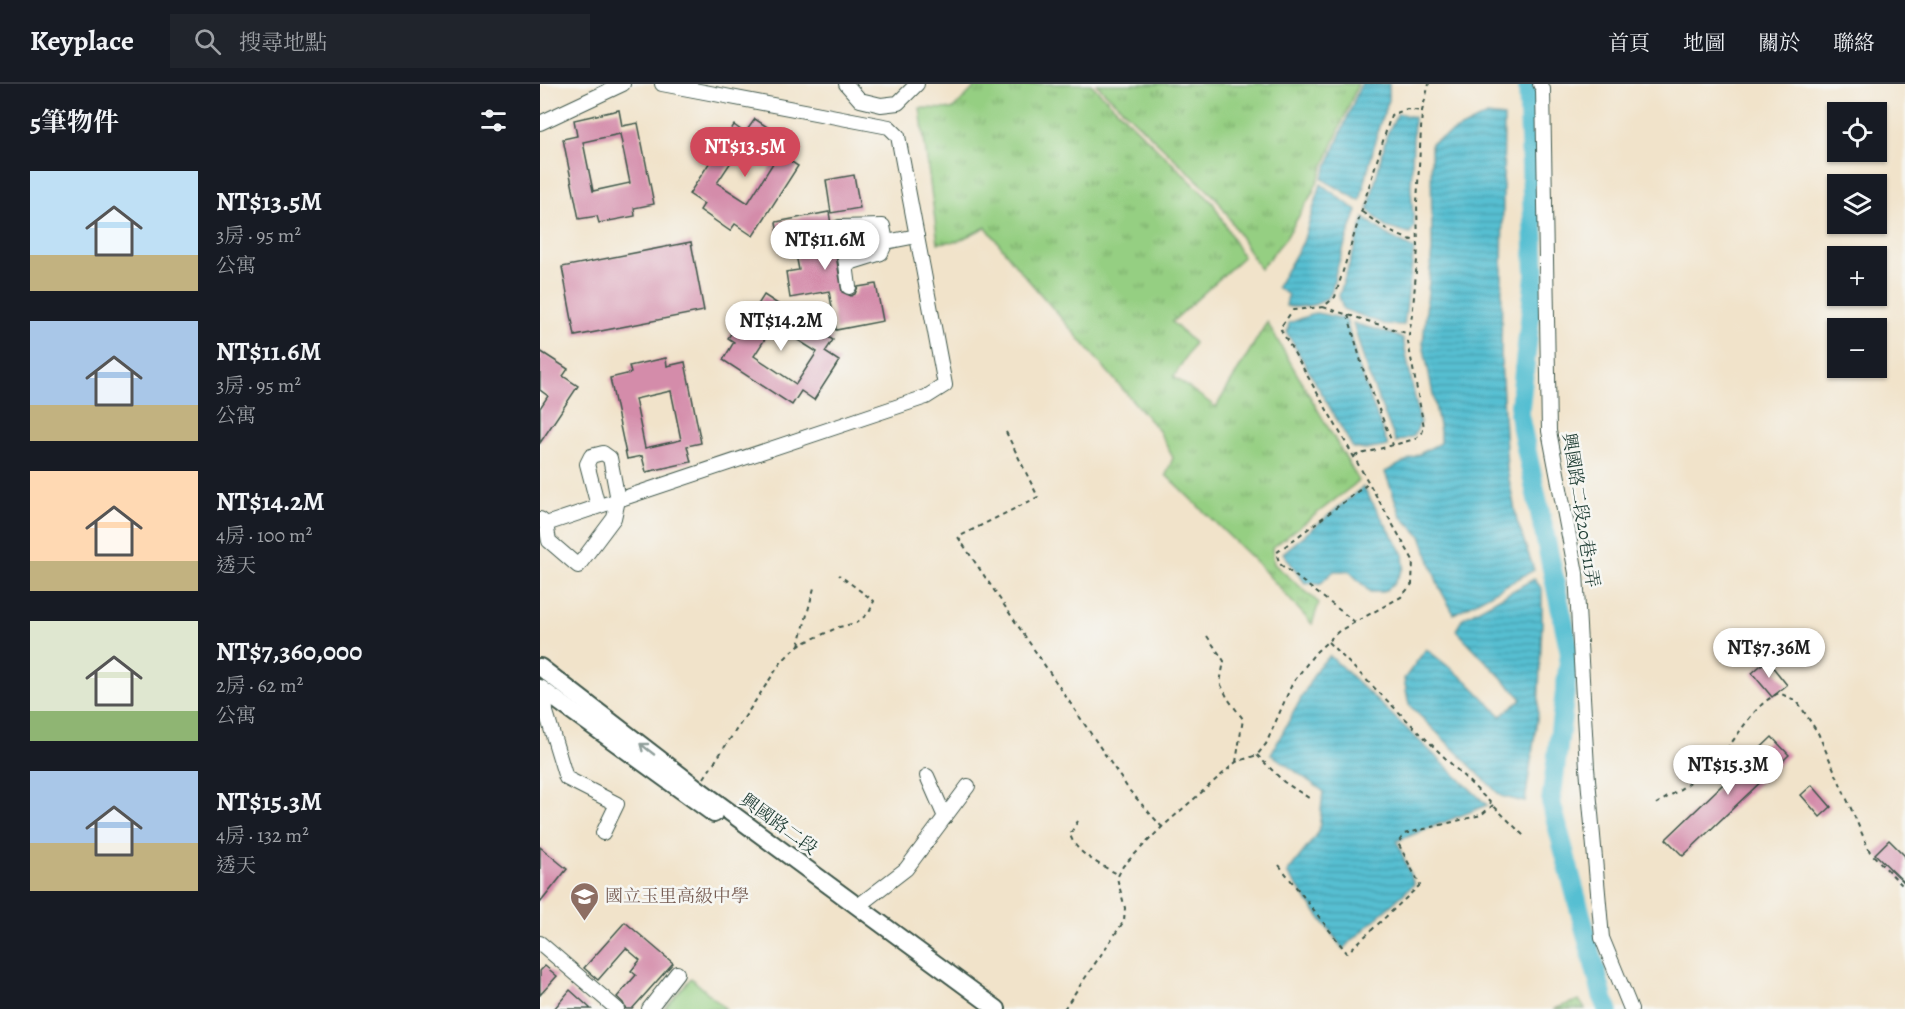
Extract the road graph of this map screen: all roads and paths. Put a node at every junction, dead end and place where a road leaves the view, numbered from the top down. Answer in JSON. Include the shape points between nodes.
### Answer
{"nodes":[{"id":1,"x":623,"y":84,"type":"edge"},
{"id":2,"x":662,"y":84,"type":"edge"},
{"id":3,"x":846,"y":84,"type":"edge"},
{"id":4,"x":917,"y":84,"type":"edge"},
{"id":5,"x":1429,"y":84,"type":"edge"},
{"id":6,"x":1540,"y":84,"type":"edge"},
{"id":7,"x":1422,"y":111,"type":"junction"},
{"id":8,"x":540,"y":123,"type":"edge"},
{"id":9,"x":1362,"y":212,"type":"junction"},
{"id":10,"x":917,"y":236,"type":"junction"},
{"id":11,"x":1418,"y":241,"type":"junction"},
{"id":12,"x":886,"y":242,"type":"junction"},
{"id":13,"x":846,"y":264,"type":"junction"},
{"id":14,"x":849,"y":287,"type":"dead end"},
{"id":15,"x":1323,"y":307,"type":"junction"},
{"id":16,"x":1348,"y":315,"type":"junction"},
{"id":17,"x":1409,"y":334,"type":"junction"},
{"id":18,"x":1006,"y":432,"type":"dead end"},
{"id":19,"x":1394,"y":446,"type":"junction"},
{"id":20,"x":1354,"y":456,"type":"junction"},
{"id":21,"x":1369,"y":483,"type":"junction"},
{"id":22,"x":618,"y":500,"type":"junction"},
{"id":23,"x":598,"y":506,"type":"junction"},
{"id":24,"x":543,"y":522,"type":"edge"},
{"id":25,"x":838,"y":574,"type":"dead end"},
{"id":26,"x":815,"y":584,"type":"dead end"},
{"id":27,"x":1356,"y":622,"type":"junction"},
{"id":28,"x":1207,"y":636,"type":"dead end"},
{"id":29,"x":1328,"y":642,"type":"junction"},
{"id":30,"x":799,"y":645,"type":"junction"},
{"id":31,"x":540,"y":667,"type":"edge"},
{"id":32,"x":542,"y":689,"type":"edge"},
{"id":33,"x":543,"y":714,"type":"edge"},
{"id":34,"x":1257,"y":755,"type":"junction"},
{"id":35,"x":1236,"y":762,"type":"junction"},
{"id":36,"x":927,"y":776,"type":"dead end"},
{"id":37,"x":968,"y":786,"type":"dead end"},
{"id":38,"x":697,"y":788,"type":"junction"},
{"id":39,"x":1312,"y":800,"type":"dead end"},
{"id":40,"x":1656,"y":804,"type":"dead end"},
{"id":41,"x":1493,"y":805,"type":"junction"},
{"id":42,"x":945,"y":817,"type":"junction"},
{"id":43,"x":1078,"y":821,"type":"dead end"},
{"id":44,"x":1162,"y":827,"type":"junction"},
{"id":45,"x":603,"y":833,"type":"dead end"},
{"id":46,"x":1526,"y":838,"type":"dead end"},
{"id":47,"x":1279,"y":865,"type":"dead end"},
{"id":48,"x":1119,"y":875,"type":"junction"},
{"id":49,"x":1905,"y":888,"type":"edge"},
{"id":50,"x":858,"y":906,"type":"junction"},
{"id":51,"x":540,"y":943,"type":"edge"},
{"id":52,"x":677,"y":973,"type":"dead end"},
{"id":53,"x":617,"y":1009,"type":"edge"},
{"id":54,"x":649,"y":1009,"type":"edge"},
{"id":55,"x":980,"y":1009,"type":"edge"},
{"id":56,"x":997,"y":1009,"type":"edge"},
{"id":57,"x":1064,"y":1009,"type":"edge"},
{"id":58,"x":1631,"y":1009,"type":"edge"}],
"edges":[{"from":1,"to":8,"type":"lane"},
{"from":2,"to":10,"type":"lane","via":[[889,127],[898,136]]},
{"from":3,"to":4,"type":"lane","via":[[860,100],[881,105],[898,103]]},
{"from":5,"to":7,"type":"path"},
{"from":6,"to":58,"type":"lane","name":"興國路二段20巷11弄","via":[[1549,431],[1576,573],[1602,938]]},
{"from":7,"to":9,"type":"path","via":[[1407,109],[1391,115]]},
{"from":7,"to":11,"type":"path"},
{"from":9,"to":11,"type":"path","via":[[1404,239]]},
{"from":9,"to":15,"type":"path","via":[[1335,297]]},
{"from":10,"to":12,"type":"lane"},
{"from":10,"to":22,"type":"lane","via":[[945,385],[926,397]]},
{"from":11,"to":17,"type":"path"},
{"from":12,"to":13,"type":"lane","via":[[881,254]]},
{"from":12,"to":13,"type":"lane","via":[[883,226],[839,227]]},
{"from":13,"to":14,"type":"lane"},
{"from":15,"to":16,"type":"path"},
{"from":15,"to":20,"type":"path","via":[[1293,310],[1280,328]]},
{"from":16,"to":17,"type":"path"},
{"from":16,"to":19,"type":"path","via":[[1363,369]]},
{"from":17,"to":19,"type":"path","via":[[1424,427],[1415,439]]},
{"from":18,"to":44,"type":"path","via":[[1038,496],[958,537],[1129,790]]},
{"from":19,"to":20,"type":"path"},
{"from":20,"to":21,"type":"path"},
{"from":21,"to":27,"type":"path","via":[[1413,560],[1412,584],[1401,597]]},
{"from":21,"to":27,"type":"path","via":[[1276,554],[1280,564]]},
{"from":22,"to":23,"type":"lane"},
{"from":22,"to":23,"type":"lane","via":[[610,458],[603,453],[591,456],[587,464]]},
{"from":22,"to":24,"type":"lane","via":[[614,518],[578,566],[549,541]]},
{"from":23,"to":24,"type":"lane"},
{"from":25,"to":30,"type":"path","via":[[874,602],[869,613]]},
{"from":26,"to":30,"type":"path"},
{"from":27,"to":29,"type":"path"},
{"from":28,"to":35,"type":"path","via":[[1224,661],[1220,683],[1243,719]]},
{"from":29,"to":34,"type":"path","via":[[1292,684],[1266,744]]},
{"from":29,"to":41,"type":"path"},
{"from":30,"to":38,"type":"path","via":[[782,661]]},
{"from":38,"to":31,"type":"main road","name":"興國路二段","one_way":true},
{"from":32,"to":33,"type":"lane"},
{"from":32,"to":55,"type":"main road","name":"興國路二段"},
{"from":33,"to":45,"type":"lane","via":[[566,778],[617,804]]},
{"from":34,"to":35,"type":"path"},
{"from":34,"to":39,"type":"path","via":[[1284,782]]},
{"from":35,"to":44,"type":"path"},
{"from":36,"to":42,"type":"lane"},
{"from":37,"to":42,"type":"lane"},
{"from":38,"to":50,"type":"main road","name":"興國路二段"},
{"from":40,"to":49,"type":"path","via":[[1722,754],[1764,700],[1779,693],[1797,701],[1818,734],[1870,852]]},
{"from":41,"to":46,"type":"path"},
{"from":41,"to":47,"type":"path","via":[[1481,815],[1404,834],[1398,843],[1420,885],[1347,953]]},
{"from":42,"to":50,"type":"lane","via":[[906,869]]},
{"from":43,"to":48,"type":"path","via":[[1070,834],[1072,843]]},
{"from":44,"to":48,"type":"path","via":[[1122,866]]},
{"from":48,"to":57,"type":"path","via":[[1124,921]]},
{"from":50,"to":56,"type":"main road","name":"興國路二段"},
{"from":51,"to":53,"type":"lane"},
{"from":52,"to":54,"type":"lane"}]}
